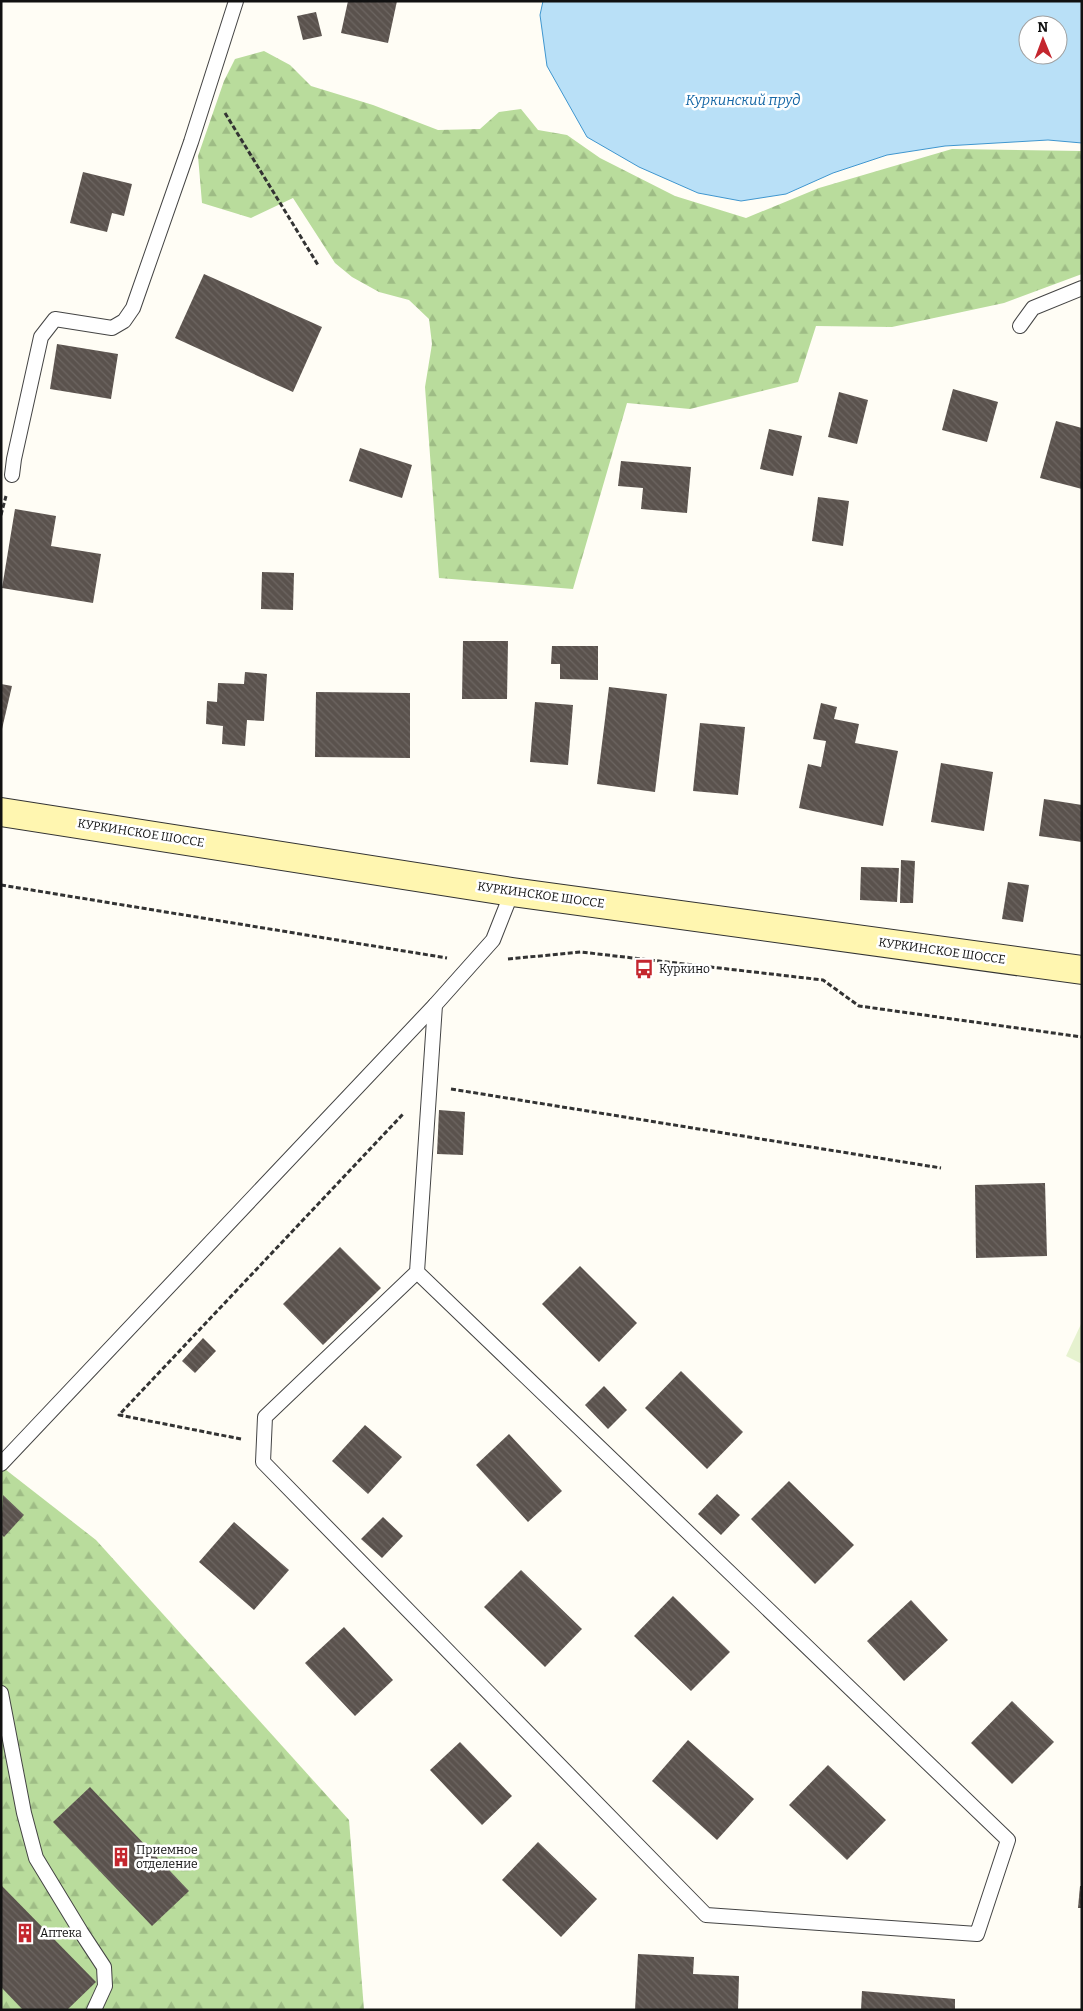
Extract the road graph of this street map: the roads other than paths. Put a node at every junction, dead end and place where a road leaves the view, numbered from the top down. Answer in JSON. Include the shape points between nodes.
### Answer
{"nodes":[{"id":1,"x":236,"y":1,"type":"edge"},
{"id":2,"x":1082,"y":288,"type":"edge"},
{"id":3,"x":1020,"y":326,"type":"dead end"},
{"id":4,"x":12,"y":475,"type":"dead end"},
{"id":5,"x":1,"y":812,"type":"edge"},
{"id":6,"x":512,"y":892,"type":"junction"},
{"id":7,"x":1082,"y":970,"type":"edge"},
{"id":8,"x":435,"y":1005,"type":"junction"},
{"id":9,"x":417,"y":1272,"type":"junction"},
{"id":10,"x":1,"y":1464,"type":"edge"},
{"id":11,"x":1,"y":1693,"type":"edge"},
{"id":12,"x":94,"y":2010,"type":"edge"}],
"edges":[{"from":1,"to":4,"type":"lane","via":[[133,308],[124,321],[112,328],[55,320],[41,337]]},
{"from":2,"to":3,"type":"lane","via":[[1033,308]]},
{"from":5,"to":6,"type":"main road","name":"КУРКИНСКОЕ ШОССЕ"},
{"from":6,"to":7,"type":"main road","name":"КУРКИНСКОЕ ШОССЕ"},
{"from":6,"to":8,"type":"lane","via":[[493,940]]},
{"from":8,"to":9,"type":"lane"},
{"from":8,"to":10,"type":"lane"},
{"from":9,"to":9,"type":"lane","via":[[265,1417],[263,1462],[706,1915],[977,1934],[1008,1840]]},
{"from":11,"to":12,"type":"lane","via":[[36,1858],[104,1967],[105,1986]]}]}
